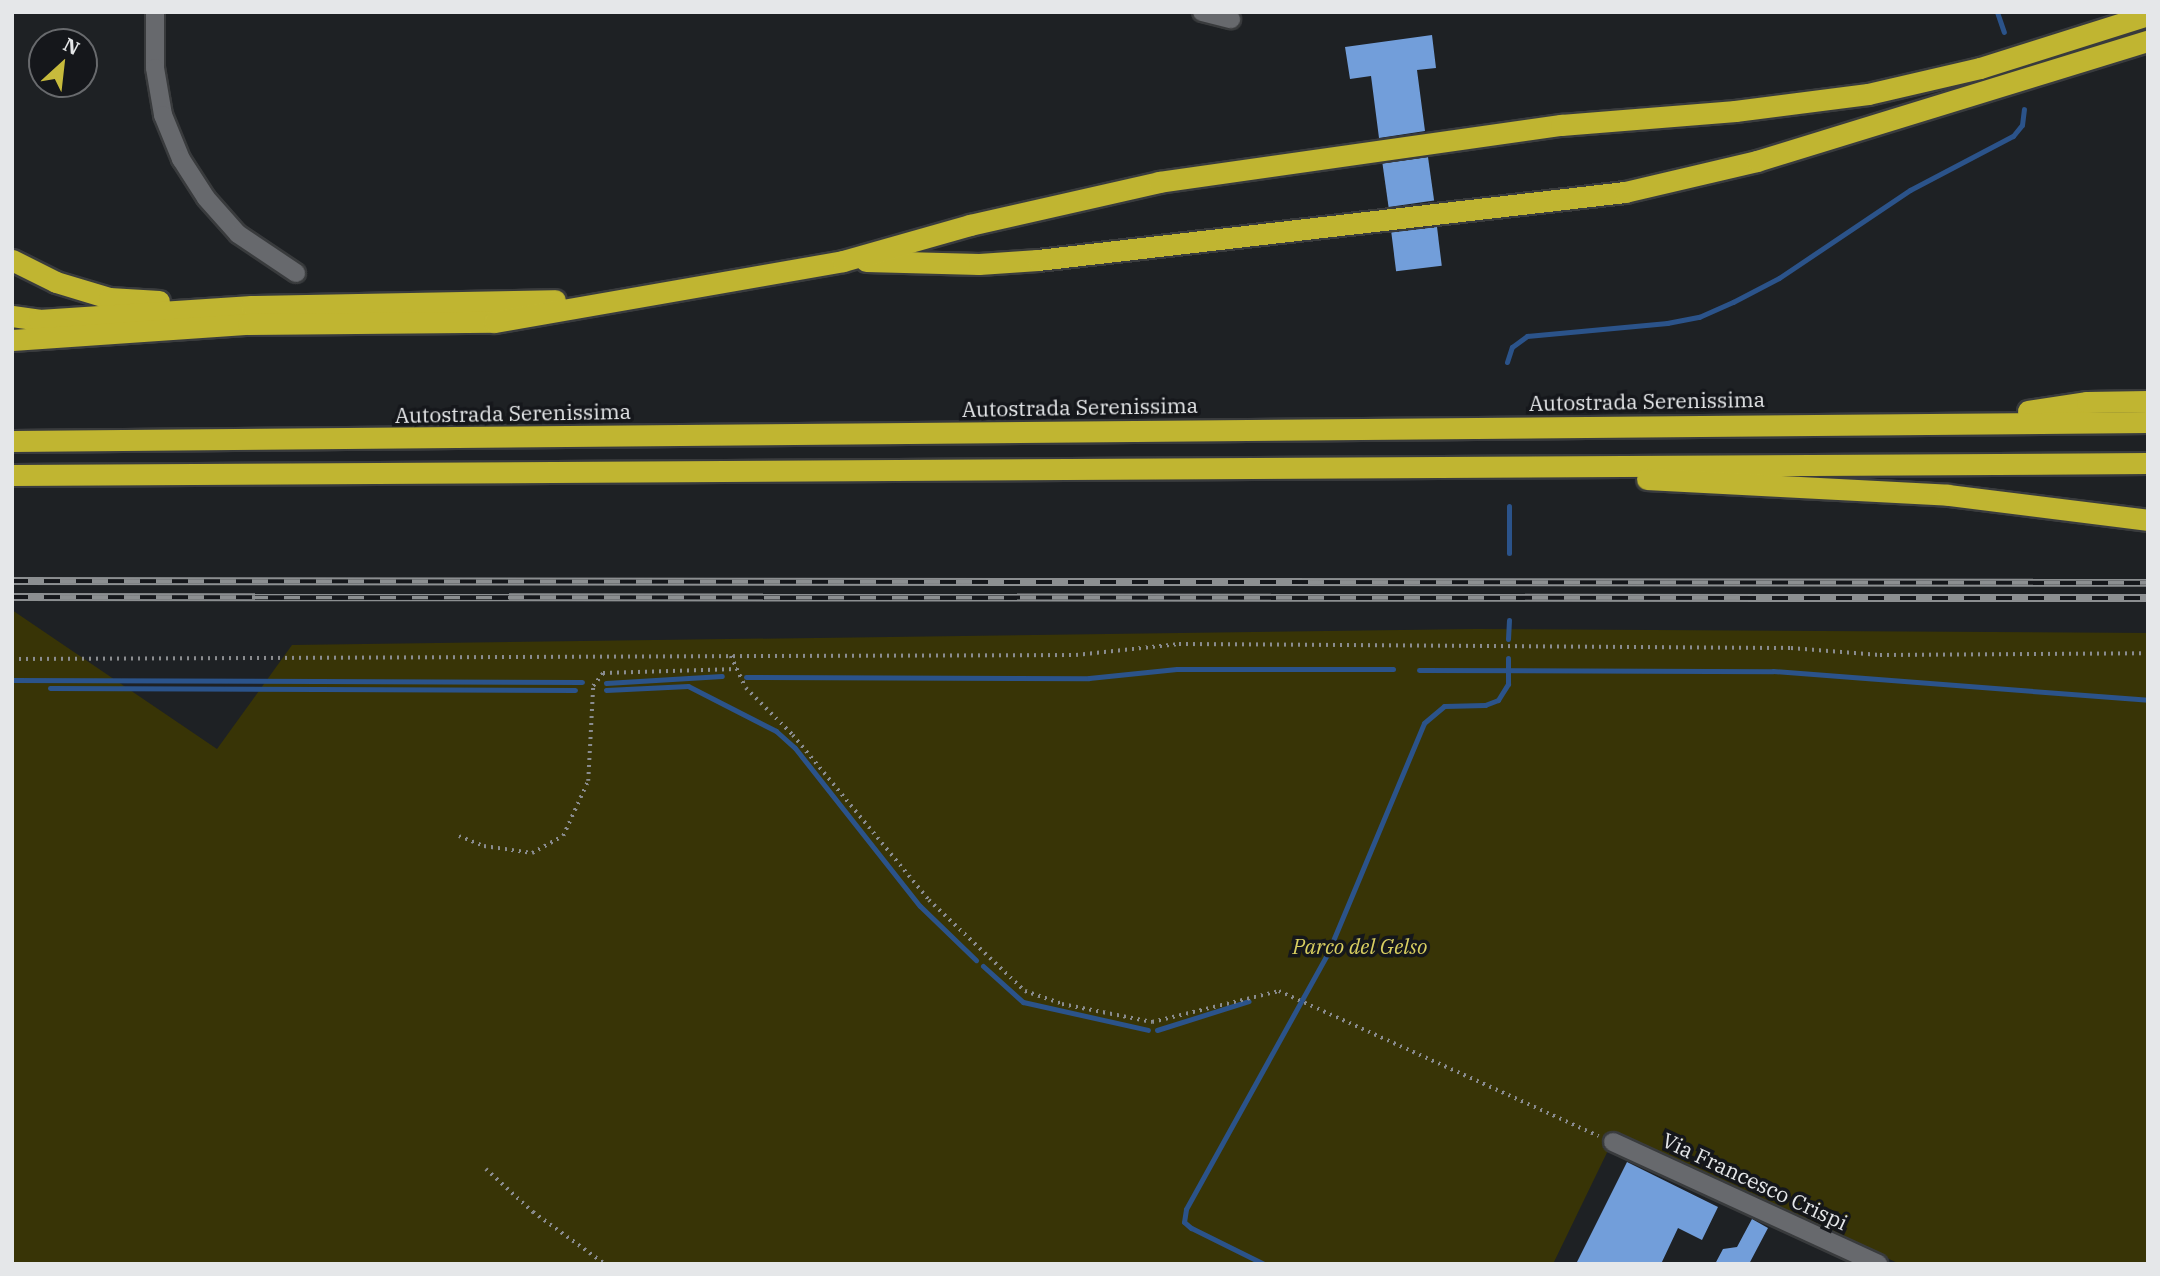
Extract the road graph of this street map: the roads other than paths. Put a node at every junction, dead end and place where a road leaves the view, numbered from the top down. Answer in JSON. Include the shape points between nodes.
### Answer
{"nodes":[{"id":1,"x":155,"y":12,"type":"edge"},
{"id":2,"x":1202,"y":12,"type":"edge"},
{"id":3,"x":2148,"y":15,"type":"edge"},
{"id":4,"x":1231,"y":19,"type":"dead end"},
{"id":5,"x":2148,"y":41,"type":"edge"},
{"id":6,"x":12,"y":260,"type":"edge"},
{"id":7,"x":843,"y":261,"type":"junction"},
{"id":8,"x":296,"y":273,"type":"dead end"},
{"id":9,"x":630,"y":298,"type":"junction"},
{"id":10,"x":252,"y":306,"type":"junction"},
{"id":11,"x":12,"y":316,"type":"edge"},
{"id":12,"x":12,"y":340,"type":"edge"},
{"id":13,"x":2148,"y":401,"type":"edge"},
{"id":14,"x":1955,"y":422,"type":"junction"},
{"id":15,"x":2148,"y":422,"type":"edge"},
{"id":16,"x":12,"y":441,"type":"edge"},
{"id":17,"x":2148,"y":463,"type":"edge"},
{"id":18,"x":1421,"y":468,"type":"junction"},
{"id":19,"x":12,"y":475,"type":"edge"},
{"id":20,"x":2148,"y":520,"type":"edge"},
{"id":21,"x":1613,"y":1142,"type":"road end"},
{"id":22,"x":1878,"y":1264,"type":"edge"}],
"edges":[{"from":1,"to":8,"type":"street","via":[[155,68],[161,103],[181,159],[238,234]]},
{"from":2,"to":4,"type":"street"},
{"from":3,"to":7,"type":"highway","via":[[1980,68],[1868,94],[1735,111],[1561,125],[1159,182],[970,225]]},
{"from":5,"to":7,"type":"highway","via":[[1687,181],[1026,261]]},
{"from":6,"to":10,"type":"highway","via":[[56,282],[109,298]]},
{"from":7,"to":9,"type":"highway"},
{"from":9,"to":10,"type":"highway"},
{"from":9,"to":12,"type":"highway","via":[[494,322],[248,324]]},
{"from":10,"to":11,"type":"highway","via":[[39,320]]},
{"from":13,"to":14,"type":"highway","via":[[2087,402]]},
{"from":14,"to":15,"type":"highway","name":"Autostrada Serenissima"},
{"from":14,"to":16,"type":"highway","name":"Autostrada Serenissima"},
{"from":17,"to":18,"type":"highway"},
{"from":18,"to":19,"type":"highway"},
{"from":18,"to":20,"type":"highway","via":[[1948,495]]},
{"from":21,"to":22,"type":"street","name":"Via Francesco Crispi"}]}
